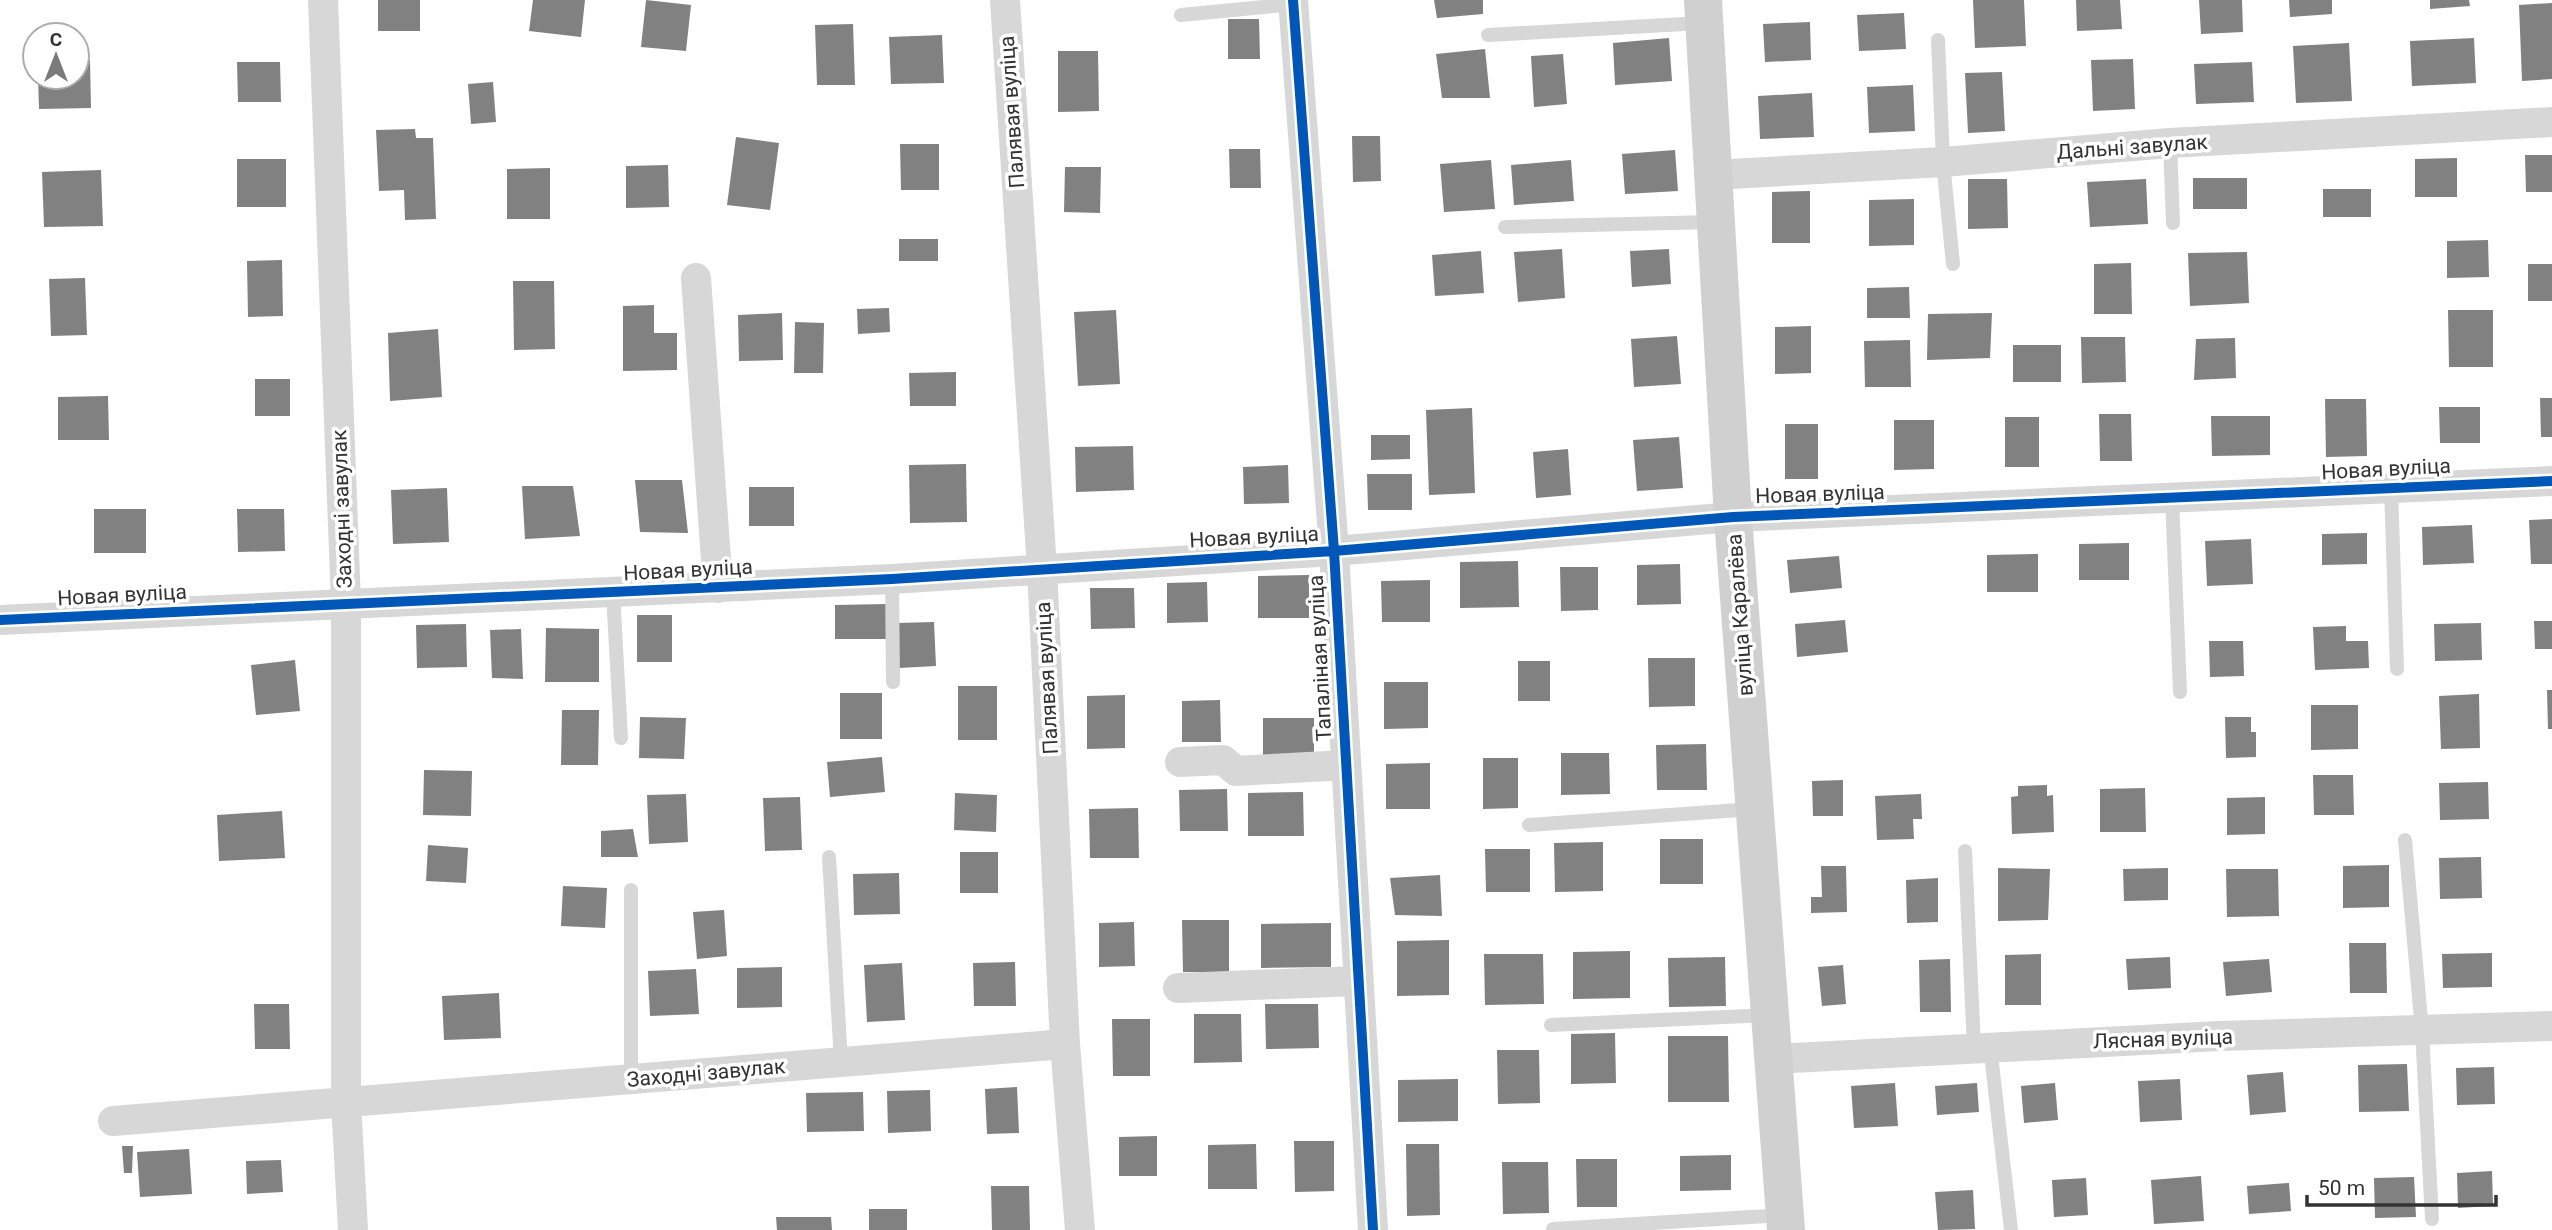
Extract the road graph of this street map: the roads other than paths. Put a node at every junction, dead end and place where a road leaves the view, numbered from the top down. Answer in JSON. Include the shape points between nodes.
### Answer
{"nodes":[{"id":1,"x":323,"y":0,"type":"edge"},
{"id":2,"x":1005,"y":0,"type":"edge"},
{"id":3,"x":1294,"y":2,"type":"edge"},
{"id":4,"x":1703,"y":12,"type":"edge"},
{"id":5,"x":1181,"y":15,"type":"dead end"},
{"id":6,"x":1488,"y":36,"type":"dead end"},
{"id":7,"x":1938,"y":40,"type":"dead end"},
{"id":8,"x":2552,"y":122,"type":"edge"},
{"id":9,"x":2169,"y":143,"type":"junction"},
{"id":10,"x":1943,"y":162,"type":"junction"},
{"id":11,"x":1713,"y":175,"type":"junction"},
{"id":12,"x":1714,"y":222,"type":"junction"},
{"id":13,"x":2173,"y":223,"type":"dead end"},
{"id":14,"x":1505,"y":227,"type":"dead end"},
{"id":15,"x":1953,"y":264,"type":"dead end"},
{"id":16,"x":696,"y":278,"type":"dead end"},
{"id":17,"x":2552,"y":481,"type":"edge"},
{"id":18,"x":2391,"y":488,"type":"junction"},
{"id":19,"x":2172,"y":498,"type":"junction"},
{"id":20,"x":1733,"y":517,"type":"junction"},
{"id":21,"x":1334,"y":551,"type":"junction"},
{"id":22,"x":1042,"y":569,"type":"junction"},
{"id":23,"x":892,"y":579,"type":"junction"},
{"id":24,"x":718,"y":588,"type":"junction"},
{"id":25,"x":613,"y":593,"type":"junction"},
{"id":26,"x":346,"y":604,"type":"junction"},
{"id":27,"x":0,"y":620,"type":"edge"},
{"id":28,"x":2397,"y":669,"type":"dead end"},
{"id":29,"x":893,"y":682,"type":"dead end"},
{"id":30,"x":2180,"y":692,"type":"dead end"},
{"id":31,"x":621,"y":738,"type":"dead end"},
{"id":32,"x":1180,"y":762,"type":"dead end"},
{"id":33,"x":1346,"y":765,"type":"junction"},
{"id":34,"x":1755,"y":809,"type":"junction"},
{"id":35,"x":1529,"y":825,"type":"dead end"},
{"id":36,"x":2404,"y":840,"type":"dead end"},
{"id":37,"x":1965,"y":851,"type":"dead end"},
{"id":38,"x":829,"y":857,"type":"dead end"},
{"id":39,"x":631,"y":890,"type":"dead end"},
{"id":40,"x":1359,"y":981,"type":"junction"},
{"id":41,"x":1178,"y":988,"type":"dead end"},
{"id":42,"x":1771,"y":1015,"type":"junction"},
{"id":43,"x":1551,"y":1025,"type":"dead end"},
{"id":44,"x":2552,"y":1026,"type":"edge"},
{"id":45,"x":2421,"y":1031,"type":"junction"},
{"id":46,"x":1065,"y":1044,"type":"junction"},
{"id":47,"x":1982,"y":1047,"type":"junction"},
{"id":48,"x":1774,"y":1059,"type":"junction"},
{"id":49,"x":841,"y":1062,"type":"junction"},
{"id":50,"x":631,"y":1079,"type":"junction"},
{"id":51,"x":346,"y":1102,"type":"junction"},
{"id":52,"x":113,"y":1121,"type":"dead end"},
{"id":53,"x":2432,"y":1219,"type":"dead end"},
{"id":54,"x":1785,"y":1223,"type":"edge"},
{"id":55,"x":1553,"y":1229,"type":"edge"},
{"id":56,"x":353,"y":1230,"type":"edge"},
{"id":57,"x":1080,"y":1230,"type":"edge"},
{"id":58,"x":1373,"y":1230,"type":"edge"},
{"id":59,"x":2011,"y":1230,"type":"edge"}],
"edges":[{"from":1,"to":26,"type":"street","name":"Заходні завулак"},
{"from":2,"to":22,"type":"street","name":"Палявая вуліца"},
{"from":3,"to":5,"type":"lane"},
{"from":3,"to":21,"type":"street","name":"Тапаліная вуліца"},
{"from":4,"to":6,"type":"lane"},
{"from":4,"to":11,"type":"main road","name":"вуліца Каралёва"},
{"from":7,"to":10,"type":"lane"},
{"from":8,"to":9,"type":"street","name":"Дальні завулак"},
{"from":9,"to":10,"type":"street","name":"Дальні завулак"},
{"from":9,"to":13,"type":"lane"},
{"from":10,"to":11,"type":"street","name":"Дальні завулак"},
{"from":10,"to":15,"type":"lane"},
{"from":11,"to":12,"type":"main road","name":"вуліца Каралёва"},
{"from":12,"to":14,"type":"lane"},
{"from":12,"to":20,"type":"main road","name":"вуліца Каралёва"},
{"from":16,"to":24,"type":"street"},
{"from":17,"to":18,"type":"street","name":"Новая вуліца"},
{"from":18,"to":19,"type":"street","name":"Новая вуліца"},
{"from":18,"to":28,"type":"lane"},
{"from":19,"to":20,"type":"street","name":"Новая вуліца"},
{"from":19,"to":30,"type":"lane"},
{"from":20,"to":21,"type":"street","name":"Новая вуліца"},
{"from":20,"to":34,"type":"main road","name":"вуліца Каралёва"},
{"from":21,"to":22,"type":"street","name":"Новая вуліца"},
{"from":21,"to":33,"type":"street","name":"Тапаліная вуліца"},
{"from":22,"to":23,"type":"street","name":"Новая вуліца"},
{"from":22,"to":46,"type":"street","name":"Палявая вуліца"},
{"from":23,"to":24,"type":"street","name":"Новая вуліца"},
{"from":23,"to":29,"type":"lane"},
{"from":24,"to":25,"type":"street","name":"Новая вуліца"},
{"from":25,"to":26,"type":"street","name":"Новая вуліца"},
{"from":25,"to":31,"type":"lane"},
{"from":26,"to":27,"type":"street","name":"Новая вуліца"},
{"from":26,"to":51,"type":"street","name":"Заходні завулак"},
{"from":32,"to":33,"type":"street","via":[[1223,760],[1236,771]]},
{"from":33,"to":40,"type":"street","name":"Тапаліная вуліца"},
{"from":34,"to":35,"type":"lane"},
{"from":34,"to":42,"type":"main road","name":"вуліца Каралёва"},
{"from":36,"to":45,"type":"lane"},
{"from":37,"to":47,"type":"lane"},
{"from":38,"to":49,"type":"lane"},
{"from":39,"to":50,"type":"lane"},
{"from":40,"to":41,"type":"street"},
{"from":40,"to":58,"type":"street","name":"Тапаліная вуліца"},
{"from":42,"to":43,"type":"lane"},
{"from":42,"to":48,"type":"main road","name":"вуліца Каралёва"},
{"from":44,"to":45,"type":"street","name":"Лясная вуліца"},
{"from":45,"to":47,"type":"street","name":"Лясная вуліца"},
{"from":45,"to":53,"type":"lane"},
{"from":46,"to":49,"type":"street","name":"Заходні завулак"},
{"from":46,"to":57,"type":"street","name":"Палявая вуліца"},
{"from":47,"to":48,"type":"street","name":"Лясная вуліца"},
{"from":47,"to":59,"type":"lane"},
{"from":48,"to":54,"type":"main road","name":"вуліца Каралёва"},
{"from":49,"to":50,"type":"street","name":"Заходні завулак"},
{"from":50,"to":51,"type":"street","name":"Заходні завулак"},
{"from":51,"to":52,"type":"street","name":"Заходні завулак"},
{"from":51,"to":56,"type":"street","name":"Заходні завулак"},
{"from":54,"to":55,"type":"lane"}]}
